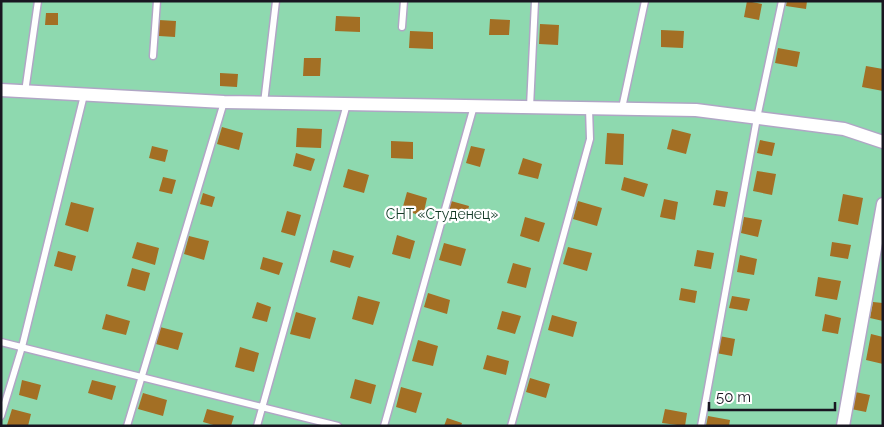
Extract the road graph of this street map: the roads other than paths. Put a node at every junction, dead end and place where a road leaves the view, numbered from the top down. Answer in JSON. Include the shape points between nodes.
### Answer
{"nodes":[{"id":1,"x":38,"y":1,"type":"edge"},
{"id":2,"x":157,"y":1,"type":"edge"},
{"id":3,"x":276,"y":1,"type":"edge"},
{"id":4,"x":404,"y":1,"type":"edge"},
{"id":5,"x":535,"y":1,"type":"edge"},
{"id":6,"x":645,"y":1,"type":"edge"},
{"id":7,"x":782,"y":1,"type":"edge"},
{"id":8,"x":402,"y":27,"type":"dead end"},
{"id":9,"x":153,"y":56,"type":"dead end"},
{"id":10,"x":1,"y":90,"type":"edge"},
{"id":11,"x":26,"y":92,"type":"junction"},
{"id":12,"x":84,"y":95,"type":"junction"},
{"id":13,"x":224,"y":102,"type":"junction"},
{"id":14,"x":264,"y":103,"type":"junction"},
{"id":15,"x":347,"y":104,"type":"junction"},
{"id":16,"x":474,"y":106,"type":"junction"},
{"id":17,"x":530,"y":107,"type":"junction"},
{"id":18,"x":589,"y":108,"type":"junction"},
{"id":19,"x":622,"y":108,"type":"junction"},
{"id":20,"x":757,"y":118,"type":"junction"},
{"id":21,"x":883,"y":142,"type":"edge"},
{"id":22,"x":883,"y":204,"type":"edge"},
{"id":23,"x":1,"y":342,"type":"edge"},
{"id":24,"x":22,"y":347,"type":"junction"},
{"id":25,"x":142,"y":377,"type":"junction"},
{"id":26,"x":263,"y":406,"type":"junction"},
{"id":27,"x":1,"y":416,"type":"edge"},
{"id":28,"x":127,"y":426,"type":"edge"},
{"id":29,"x":257,"y":426,"type":"edge"},
{"id":30,"x":338,"y":426,"type":"edge"},
{"id":31,"x":384,"y":426,"type":"edge"},
{"id":32,"x":512,"y":426,"type":"edge"},
{"id":33,"x":701,"y":426,"type":"edge"},
{"id":34,"x":843,"y":426,"type":"edge"}],
"edges":[{"from":1,"to":11,"type":"lane"},
{"from":2,"to":9,"type":"lane"},
{"from":3,"to":14,"type":"lane"},
{"from":4,"to":8,"type":"lane"},
{"from":5,"to":17,"type":"lane"},
{"from":6,"to":19,"type":"lane"},
{"from":7,"to":20,"type":"lane"},
{"from":10,"to":11,"type":"street"},
{"from":11,"to":12,"type":"street"},
{"from":12,"to":13,"type":"street"},
{"from":12,"to":24,"type":"lane"},
{"from":13,"to":14,"type":"street"},
{"from":13,"to":25,"type":"lane"},
{"from":14,"to":15,"type":"street"},
{"from":15,"to":16,"type":"street"},
{"from":15,"to":26,"type":"lane"},
{"from":16,"to":17,"type":"street"},
{"from":16,"to":31,"type":"lane"},
{"from":17,"to":18,"type":"street"},
{"from":18,"to":19,"type":"street"},
{"from":18,"to":32,"type":"lane","via":[[590,138]]},
{"from":19,"to":20,"type":"street","via":[[696,110]]},
{"from":20,"to":21,"type":"street","via":[[844,129]]},
{"from":20,"to":33,"type":"lane"},
{"from":22,"to":34,"type":"street"},
{"from":23,"to":24,"type":"lane"},
{"from":24,"to":25,"type":"lane"},
{"from":24,"to":27,"type":"lane"},
{"from":25,"to":26,"type":"lane"},
{"from":25,"to":28,"type":"lane"},
{"from":26,"to":29,"type":"lane"},
{"from":26,"to":30,"type":"lane"}]}
